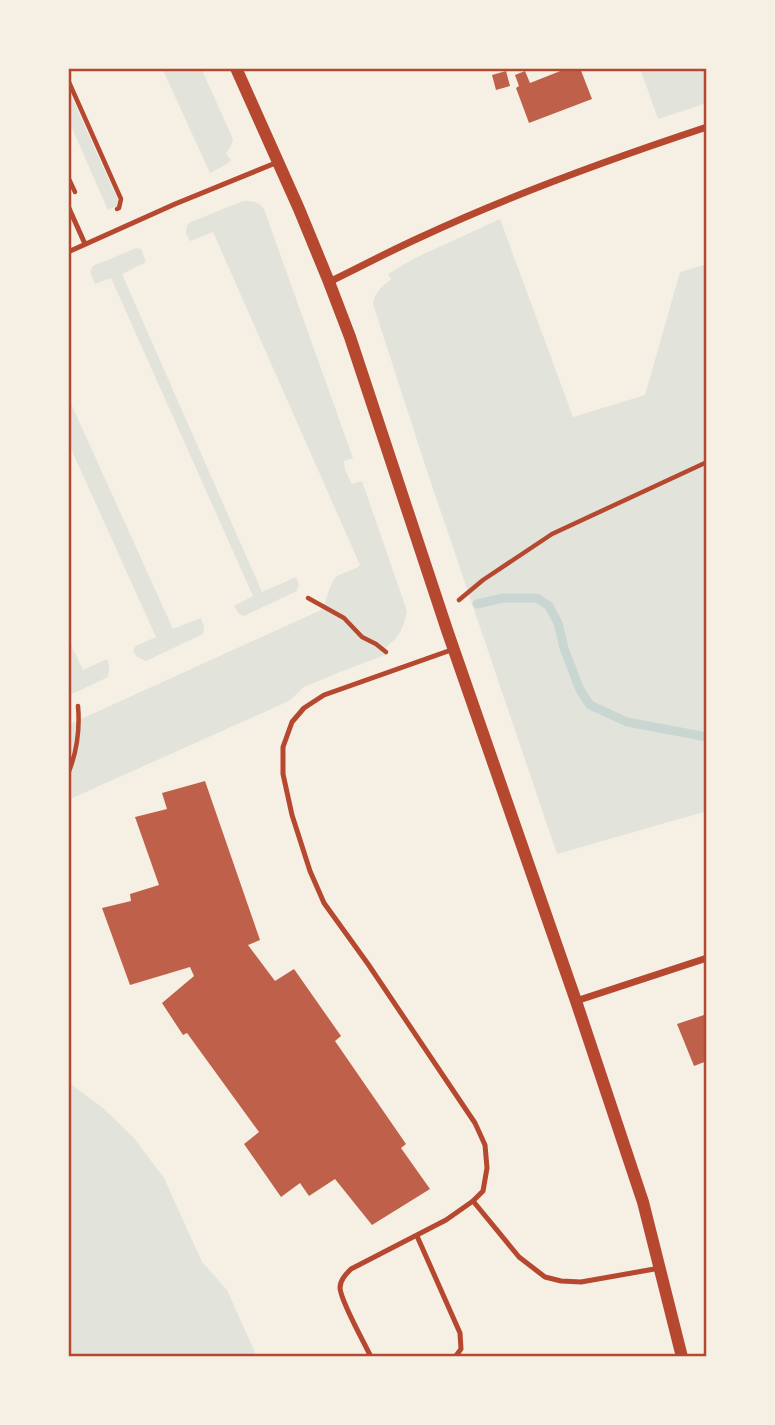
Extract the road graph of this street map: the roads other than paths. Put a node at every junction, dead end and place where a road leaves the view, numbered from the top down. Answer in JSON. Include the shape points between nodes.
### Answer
{"nodes":[{"id":1,"x":236,"y":68,"type":"edge"},
{"id":2,"x":707,"y":127,"type":"edge"},
{"id":3,"x":278,"y":162,"type":"junction"},
{"id":4,"x":68,"y":206,"type":"edge"},
{"id":5,"x":85,"y":244,"type":"junction"},
{"id":6,"x":68,"y":252,"type":"edge"},
{"id":7,"x":329,"y":282,"type":"junction"},
{"id":8,"x":454,"y":649,"type":"junction"},
{"id":9,"x":707,"y":958,"type":"edge"},
{"id":10,"x":576,"y":1001,"type":"junction"},
{"id":11,"x":474,"y":1201,"type":"junction"},
{"id":12,"x":417,"y":1236,"type":"junction"},
{"id":13,"x":660,"y":1268,"type":"junction"},
{"id":14,"x":371,"y":1357,"type":"edge"},
{"id":15,"x":455,"y":1357,"type":"edge"},
{"id":16,"x":682,"y":1357,"type":"edge"}],
"edges":[{"from":1,"to":3,"type":"street"},
{"from":2,"to":7,"type":"street","via":[[495,204]]},
{"from":3,"to":5,"type":"lane"},
{"from":3,"to":7,"type":"street"},
{"from":4,"to":5,"type":"lane"},
{"from":5,"to":6,"type":"lane"},
{"from":7,"to":8,"type":"street"},
{"from":8,"to":10,"type":"street"},
{"from":8,"to":11,"type":"lane","via":[[324,695],[304,708],[292,722],[283,747],[283,774],[292,815],[324,903],[475,1123],[485,1145],[483,1191]]},
{"from":9,"to":10,"type":"street"},
{"from":10,"to":13,"type":"street","via":[[643,1202]]},
{"from":11,"to":12,"type":"lane"},
{"from":11,"to":13,"type":"lane","via":[[519,1257],[545,1277],[581,1282]]},
{"from":12,"to":14,"type":"lane","via":[[351,1269],[343,1278],[344,1301]]},
{"from":12,"to":15,"type":"lane","via":[[460,1333],[461,1349]]},
{"from":13,"to":16,"type":"street"}]}
